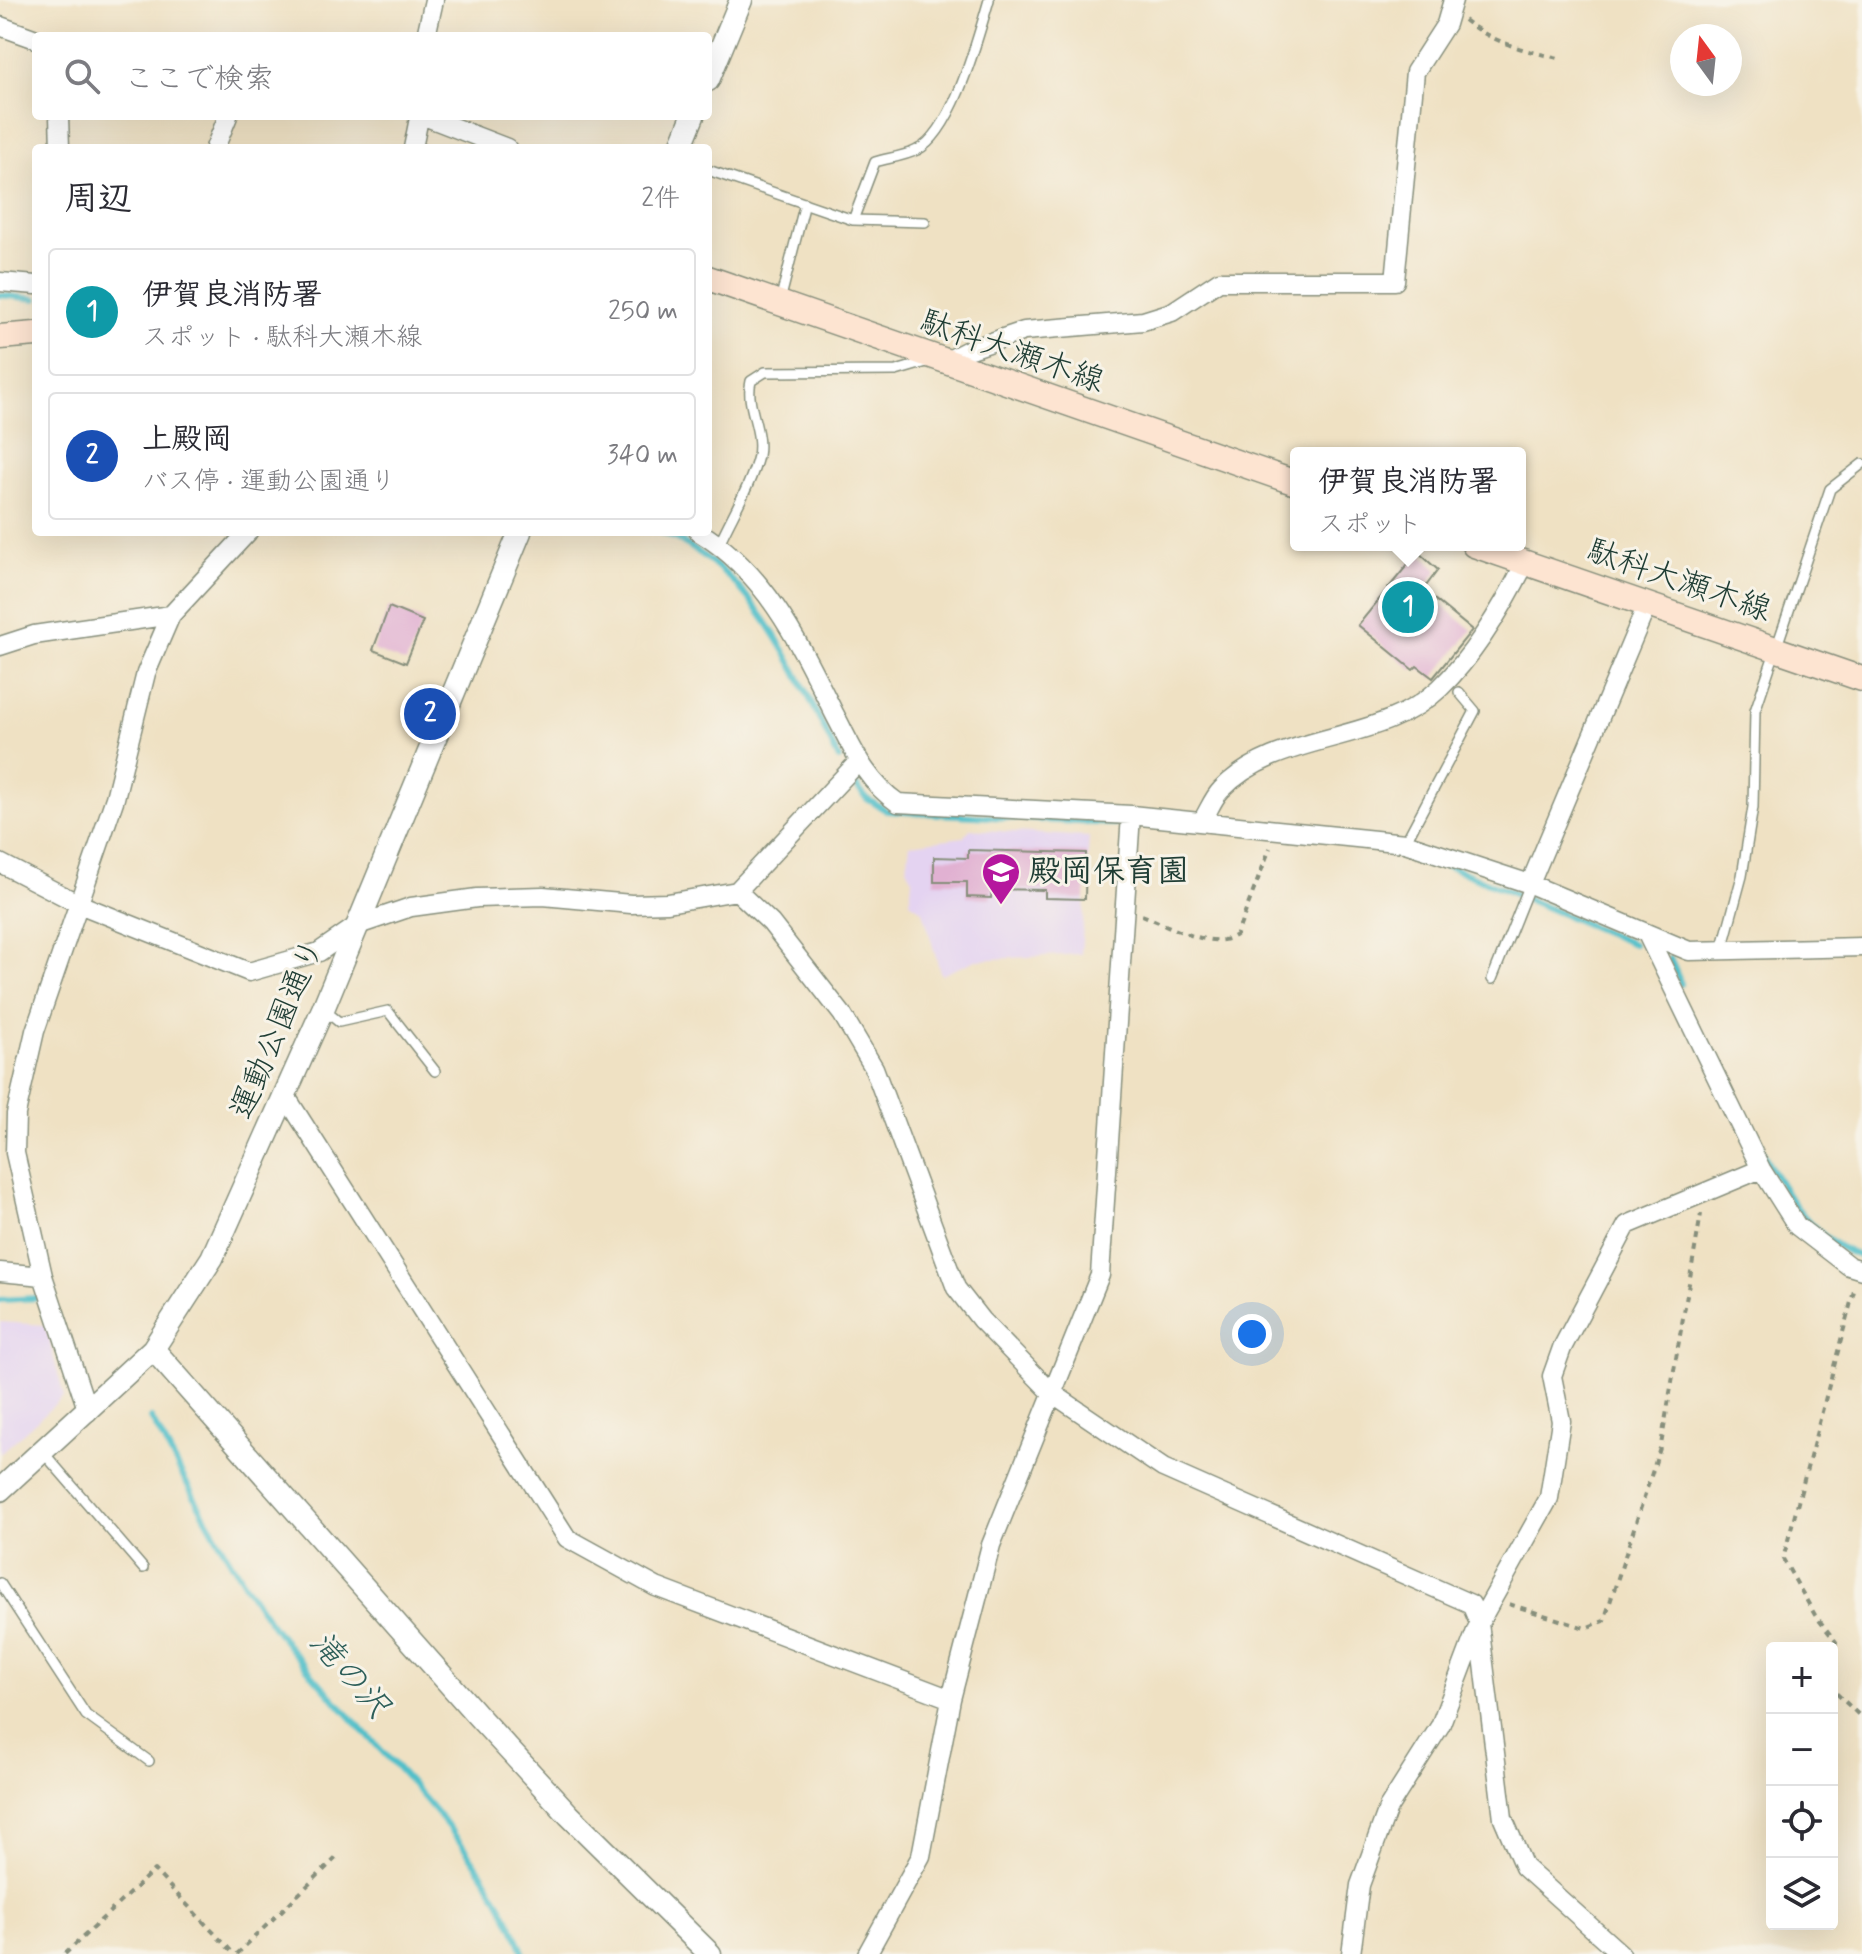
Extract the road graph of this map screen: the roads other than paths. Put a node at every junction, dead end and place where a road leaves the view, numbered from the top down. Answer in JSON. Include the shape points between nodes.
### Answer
{"nodes":[{"id":1,"x":434,"y":0,"type":"edge"},
{"id":2,"x":741,"y":0,"type":"edge"},
{"id":3,"x":989,"y":0,"type":"edge"},
{"id":4,"x":1456,"y":5,"type":"edge"},
{"id":5,"x":0,"y":26,"type":"edge"},
{"id":6,"x":427,"y":32,"type":"edge"},
{"id":7,"x":32,"y":38,"type":"edge"},
{"id":8,"x":712,"y":70,"type":"edge"},
{"id":9,"x":59,"y":120,"type":"edge"},
{"id":10,"x":226,"y":120,"type":"edge"},
{"id":11,"x":418,"y":120,"type":"edge"},
{"id":12,"x":440,"y":120,"type":"edge"},
{"id":13,"x":691,"y":120,"type":"edge"},
{"id":14,"x":60,"y":144,"type":"edge"},
{"id":15,"x":217,"y":144,"type":"edge"},
{"id":16,"x":414,"y":144,"type":"edge"},
{"id":17,"x":497,"y":144,"type":"edge"},
{"id":18,"x":682,"y":144,"type":"edge"},
{"id":19,"x":712,"y":171,"type":"edge"},
{"id":20,"x":805,"y":203,"type":"junction"},
{"id":21,"x":853,"y":220,"type":"junction"},
{"id":22,"x":925,"y":222,"type":"dead end"},
{"id":23,"x":712,"y":280,"type":"edge"},
{"id":24,"x":0,"y":282,"type":"edge"},
{"id":25,"x":32,"y":285,"type":"edge"},
{"id":26,"x":778,"y":305,"type":"junction"},
{"id":27,"x":32,"y":334,"type":"edge"},
{"id":28,"x":0,"y":337,"type":"edge"},
{"id":29,"x":940,"y":361,"type":"junction"},
{"id":30,"x":1862,"y":464,"type":"edge"},
{"id":31,"x":1290,"y":481,"type":"edge"},
{"id":32,"x":244,"y":536,"type":"edge"},
{"id":33,"x":518,"y":536,"type":"edge"},
{"id":34,"x":706,"y":536,"type":"edge"},
{"id":35,"x":719,"y":544,"type":"junction"},
{"id":36,"x":1491,"y":551,"type":"edge"},
{"id":37,"x":1525,"y":563,"type":"junction"},
{"id":38,"x":1647,"y":605,"type":"junction"},
{"id":39,"x":171,"y":615,"type":"junction"},
{"id":40,"x":0,"y":646,"type":"edge"},
{"id":41,"x":1778,"y":649,"type":"junction"},
{"id":42,"x":1862,"y":679,"type":"edge"},
{"id":43,"x":1459,"y":692,"type":"dead end"},
{"id":44,"x":859,"y":761,"type":"junction"},
{"id":45,"x":1131,"y":815,"type":"junction"},
{"id":46,"x":1202,"y":821,"type":"junction"},
{"id":47,"x":1405,"y":843,"type":"junction"},
{"id":48,"x":0,"y":863,"type":"edge"},
{"id":49,"x":1529,"y":886,"type":"junction"},
{"id":50,"x":737,"y":891,"type":"junction"},
{"id":51,"x":79,"y":904,"type":"junction"},
{"id":52,"x":358,"y":925,"type":"junction"},
{"id":53,"x":1648,"y":936,"type":"junction"},
{"id":54,"x":1862,"y":947,"type":"edge"},
{"id":55,"x":1722,"y":950,"type":"junction"},
{"id":56,"x":1492,"y":979,"type":"dead end"},
{"id":57,"x":323,"y":1009,"type":"junction"},
{"id":58,"x":435,"y":1071,"type":"dead end"},
{"id":59,"x":285,"y":1095,"type":"junction"},
{"id":60,"x":1761,"y":1169,"type":"junction"},
{"id":61,"x":1861,"y":1270,"type":"edge"},
{"id":62,"x":0,"y":1272,"type":"edge"},
{"id":63,"x":43,"y":1276,"type":"junction"},
{"id":64,"x":153,"y":1349,"type":"junction"},
{"id":65,"x":1052,"y":1393,"type":"junction"},
{"id":66,"x":88,"y":1412,"type":"junction"},
{"id":67,"x":43,"y":1452,"type":"junction"},
{"id":68,"x":0,"y":1490,"type":"edge"},
{"id":69,"x":143,"y":1568,"type":"dead end"},
{"id":70,"x":0,"y":1583,"type":"edge"},
{"id":71,"x":1479,"y":1623,"type":"junction"},
{"id":72,"x":951,"y":1699,"type":"junction"},
{"id":73,"x":149,"y":1761,"type":"dead end"},
{"id":74,"x":710,"y":1954,"type":"edge"},
{"id":75,"x":867,"y":1954,"type":"edge"},
{"id":76,"x":1351,"y":1954,"type":"edge"},
{"id":77,"x":1621,"y":1954,"type":"edge"}],
"edges":[{"from":1,"to":6,"type":"street"},
{"from":2,"to":8,"type":"street"},
{"from":3,"to":21,"type":"lane","via":[[973,54],[939,130],[920,149],[875,162]]},
{"from":4,"to":29,"type":"street","via":[[1415,72],[1395,281],[1219,281],[1172,312],[1143,321],[1024,331]]},
{"from":5,"to":7,"type":"street"},
{"from":9,"to":14,"type":"street"},
{"from":10,"to":15,"type":"street"},
{"from":11,"to":16,"type":"street"},
{"from":12,"to":17,"type":"street"},
{"from":13,"to":18,"type":"street"},
{"from":19,"to":20,"type":"lane"},
{"from":20,"to":21,"type":"lane"},
{"from":20,"to":26,"type":"lane"},
{"from":21,"to":22,"type":"lane"},
{"from":23,"to":26,"type":"main road","name":"駄科大瀬木線"},
{"from":24,"to":25,"type":"street"},
{"from":26,"to":29,"type":"main road","name":"駄科大瀬木線"},
{"from":27,"to":28,"type":"main road"},
{"from":29,"to":31,"type":"main road","name":"駄科大瀬木線"},
{"from":29,"to":35,"type":"lane","via":[[896,371],[765,372],[751,381],[748,394],[758,421],[758,456]]},
{"from":30,"to":41,"type":"lane","via":[[1830,489]]},
{"from":32,"to":39,"type":"street"},
{"from":33,"to":52,"type":"street","name":"運動公園通り"},
{"from":34,"to":35,"type":"street"},
{"from":35,"to":44,"type":"street","via":[[787,619]]},
{"from":36,"to":37,"type":"main road","name":"駄科大瀬木線"},
{"from":37,"to":38,"type":"main road","name":"駄科大瀬木線"},
{"from":37,"to":46,"type":"street","via":[[1474,646],[1439,689],[1361,732],[1259,763],[1220,790]]},
{"from":38,"to":41,"type":"main road","name":"駄科大瀬木線"},
{"from":38,"to":49,"type":"street"},
{"from":39,"to":40,"type":"street","via":[[34,635]]},
{"from":39,"to":51,"type":"street","via":[[146,673],[115,798]]},
{"from":41,"to":42,"type":"main road","name":"駄科大瀬木線"},
{"from":41,"to":55,"type":"lane","via":[[1755,711],[1753,807]]},
{"from":43,"to":47,"type":"lane","via":[[1475,711]]},
{"from":44,"to":45,"type":"street","via":[[875,787],[898,803]]},
{"from":44,"to":50,"type":"street"},
{"from":45,"to":46,"type":"street"},
{"from":45,"to":65,"type":"street","via":[[1100,1275]]},
{"from":46,"to":47,"type":"street"},
{"from":47,"to":49,"type":"street"},
{"from":48,"to":51,"type":"street"},
{"from":49,"to":53,"type":"street"},
{"from":49,"to":56,"type":"lane"},
{"from":50,"to":52,"type":"street","via":[[631,904],[543,896],[477,898],[411,907]]},
{"from":50,"to":65,"type":"street","via":[[771,923],[842,1014],[874,1068],[956,1288]]},
{"from":51,"to":52,"type":"street","via":[[249,972],[319,952]]},
{"from":51,"to":63,"type":"street","via":[[35,1031],[16,1114],[15,1153]]},
{"from":52,"to":57,"type":"street","name":"運動公園通り"},
{"from":53,"to":55,"type":"street","via":[[1689,951]]},
{"from":53,"to":60,"type":"street"},
{"from":54,"to":55,"type":"street"},
{"from":57,"to":58,"type":"lane","via":[[339,1022],[388,1011]]},
{"from":57,"to":59,"type":"street","name":"運動公園通り"},
{"from":59,"to":64,"type":"street","name":"運動公園通り","via":[[212,1258]]},
{"from":59,"to":72,"type":"street","via":[[567,1538],[656,1587]]},
{"from":60,"to":61,"type":"street","via":[[1797,1226]]},
{"from":60,"to":71,"type":"street","via":[[1627,1225],[1552,1376],[1561,1421],[1549,1498]]},
{"from":62,"to":63,"type":"street"},
{"from":63,"to":66,"type":"street"},
{"from":64,"to":66,"type":"street","name":"運動公園通り"},
{"from":64,"to":74,"type":"street","via":[[487,1726]]},
{"from":65,"to":71,"type":"street","via":[[1163,1468],[1445,1590],[1471,1604]]},
{"from":65,"to":72,"type":"street","via":[[991,1545]]},
{"from":66,"to":67,"type":"street","name":"運動公園通り"},
{"from":67,"to":68,"type":"street","name":"運動公園通り"},
{"from":67,"to":69,"type":"lane"},
{"from":70,"to":73,"type":"lane","via":[[86,1715]]},
{"from":71,"to":76,"type":"street","via":[[1440,1726],[1388,1808],[1360,1885]]},
{"from":71,"to":77,"type":"street","via":[[1508,1830],[1524,1867]]},
{"from":72,"to":75,"type":"street","via":[[921,1856]]}]}
